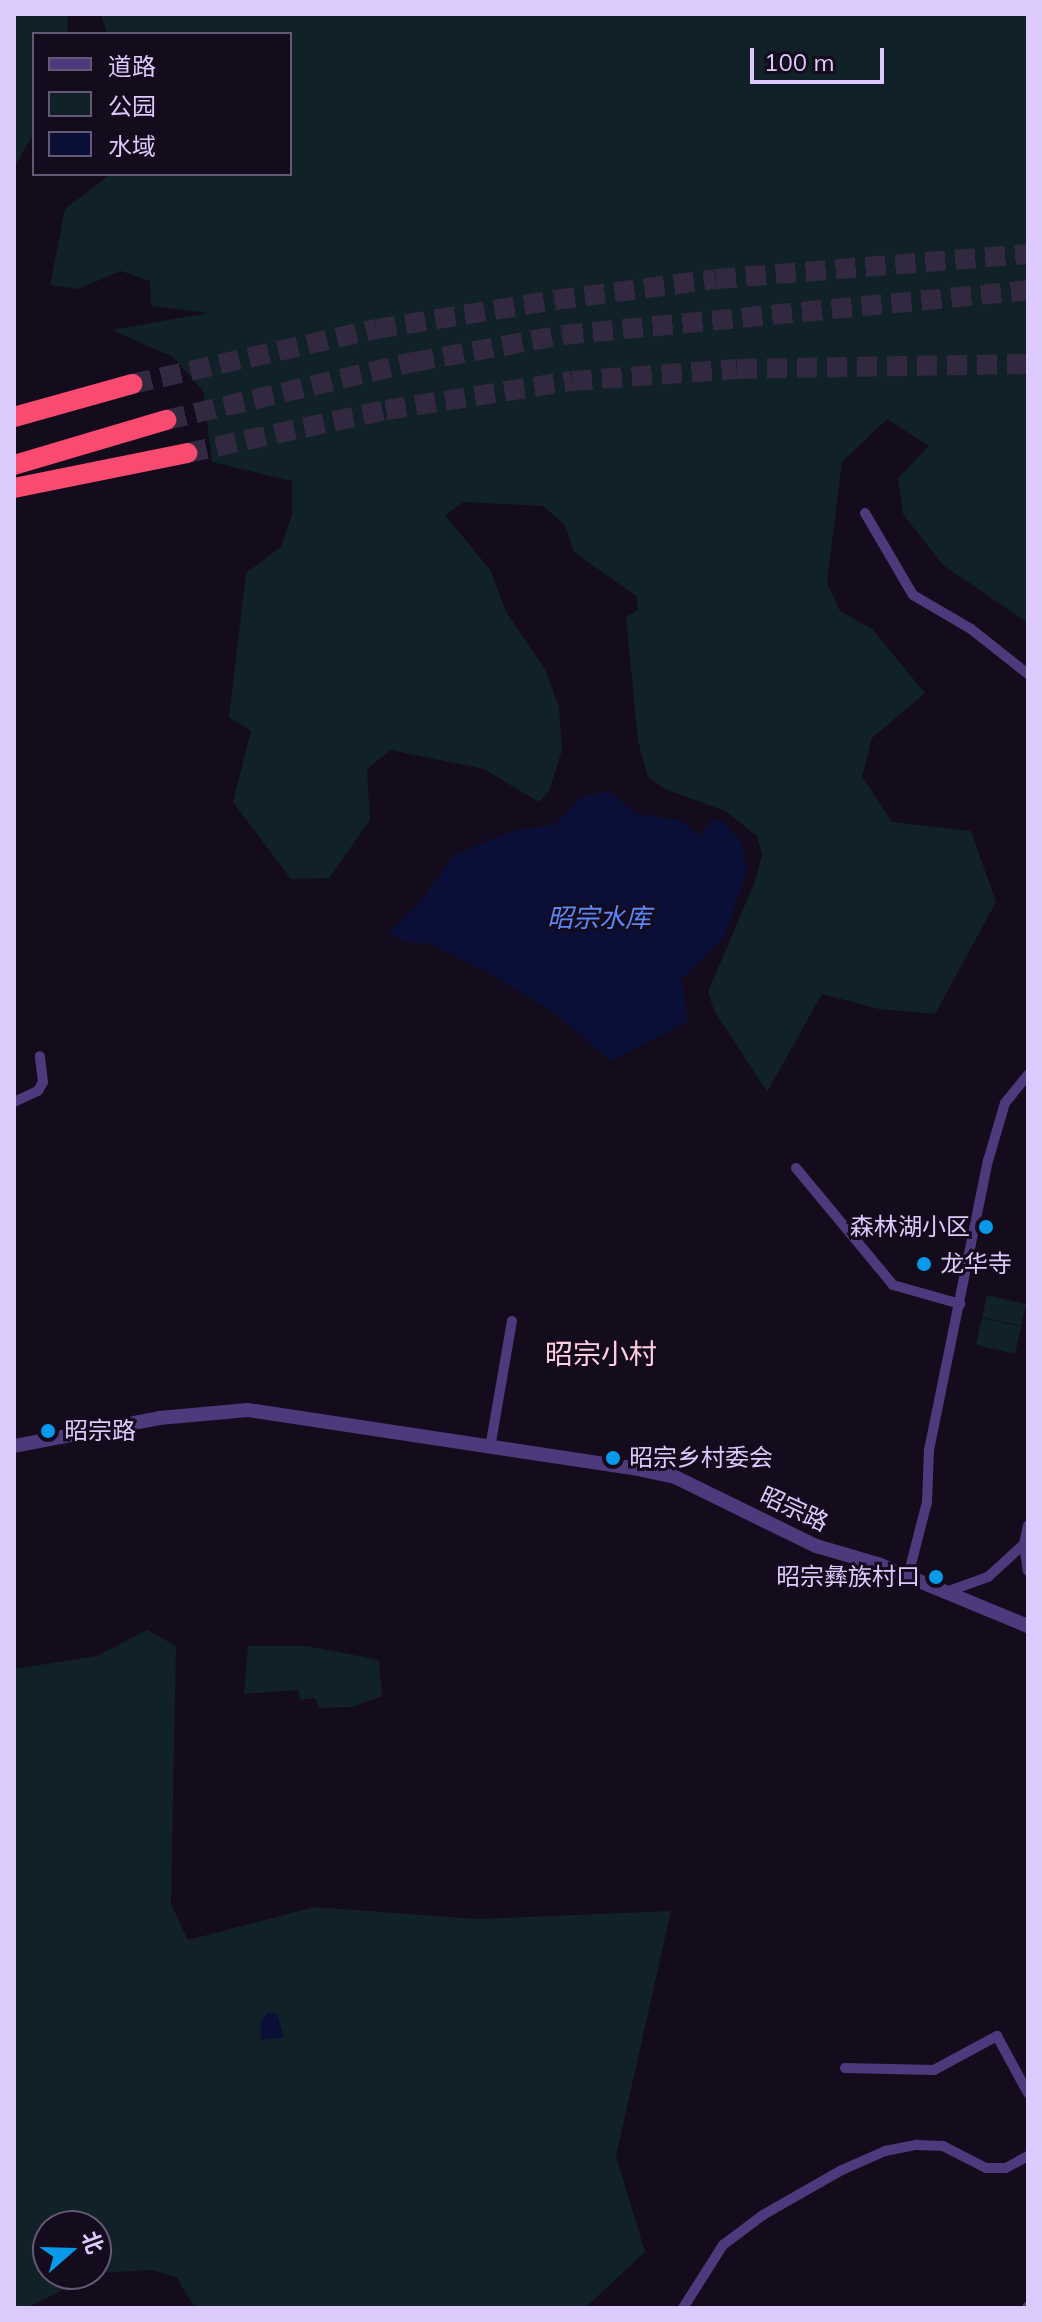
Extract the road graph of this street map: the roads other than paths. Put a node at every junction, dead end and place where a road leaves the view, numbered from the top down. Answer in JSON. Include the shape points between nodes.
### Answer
{"nodes":[{"id":1,"x":132,"y":384,"type":"tunnel mouth"},
{"id":2,"x":14,"y":417,"type":"edge"},
{"id":3,"x":166,"y":420,"type":"tunnel mouth"},
{"id":4,"x":187,"y":453,"type":"tunnel mouth"},
{"id":5,"x":14,"y":465,"type":"edge"},
{"id":6,"x":14,"y":488,"type":"edge"},
{"id":7,"x":865,"y":513,"type":"dead end"},
{"id":8,"x":1028,"y":674,"type":"edge"},
{"id":9,"x":40,"y":1056,"type":"dead end"},
{"id":10,"x":1028,"y":1075,"type":"edge"},
{"id":11,"x":14,"y":1102,"type":"edge"},
{"id":12,"x":796,"y":1168,"type":"dead end"},
{"id":13,"x":960,"y":1304,"type":"junction"},
{"id":14,"x":512,"y":1321,"type":"dead end"},
{"id":15,"x":14,"y":1446,"type":"edge"},
{"id":16,"x":490,"y":1448,"type":"junction"},
{"id":17,"x":1028,"y":1525,"type":"edge"},
{"id":18,"x":1024,"y":1544,"type":"junction"},
{"id":19,"x":1028,"y":1571,"type":"edge"},
{"id":20,"x":908,"y":1576,"type":"junction"},
{"id":21,"x":946,"y":1592,"type":"junction"},
{"id":22,"x":1028,"y":1626,"type":"edge"},
{"id":23,"x":845,"y":2068,"type":"dead end"},
{"id":24,"x":1028,"y":2093,"type":"edge"},
{"id":25,"x":1028,"y":2156,"type":"edge"},
{"id":26,"x":683,"y":2308,"type":"edge"}],
"edges":[{"from":1,"to":2,"type":"highway"},
{"from":3,"to":5,"type":"highway"},
{"from":4,"to":6,"type":"highway"},
{"from":7,"to":8,"type":"street","via":[[913,595],[971,629]]},
{"from":9,"to":11,"type":"street","via":[[43,1082],[38,1091]]},
{"from":10,"to":13,"type":"street","via":[[1005,1103]]},
{"from":12,"to":13,"type":"street","via":[[893,1285]]},
{"from":13,"to":20,"type":"street","via":[[929,1450],[927,1502]]},
{"from":14,"to":16,"type":"street"},
{"from":15,"to":16,"type":"street","name":"昭宗路","via":[[159,1418],[248,1410]]},
{"from":16,"to":20,"type":"street","name":"昭宗路","via":[[675,1477],[816,1546]]},
{"from":17,"to":18,"type":"street"},
{"from":18,"to":19,"type":"street"},
{"from":18,"to":21,"type":"street","via":[[988,1577]]},
{"from":20,"to":21,"type":"street","name":"昭宗路"},
{"from":21,"to":22,"type":"street","name":"昭宗路"},
{"from":23,"to":24,"type":"street","via":[[934,2070],[997,2036]]},
{"from":25,"to":26,"type":"street","via":[[1006,2168],[986,2168],[943,2146],[885,2151],[763,2215],[723,2245]]}]}
